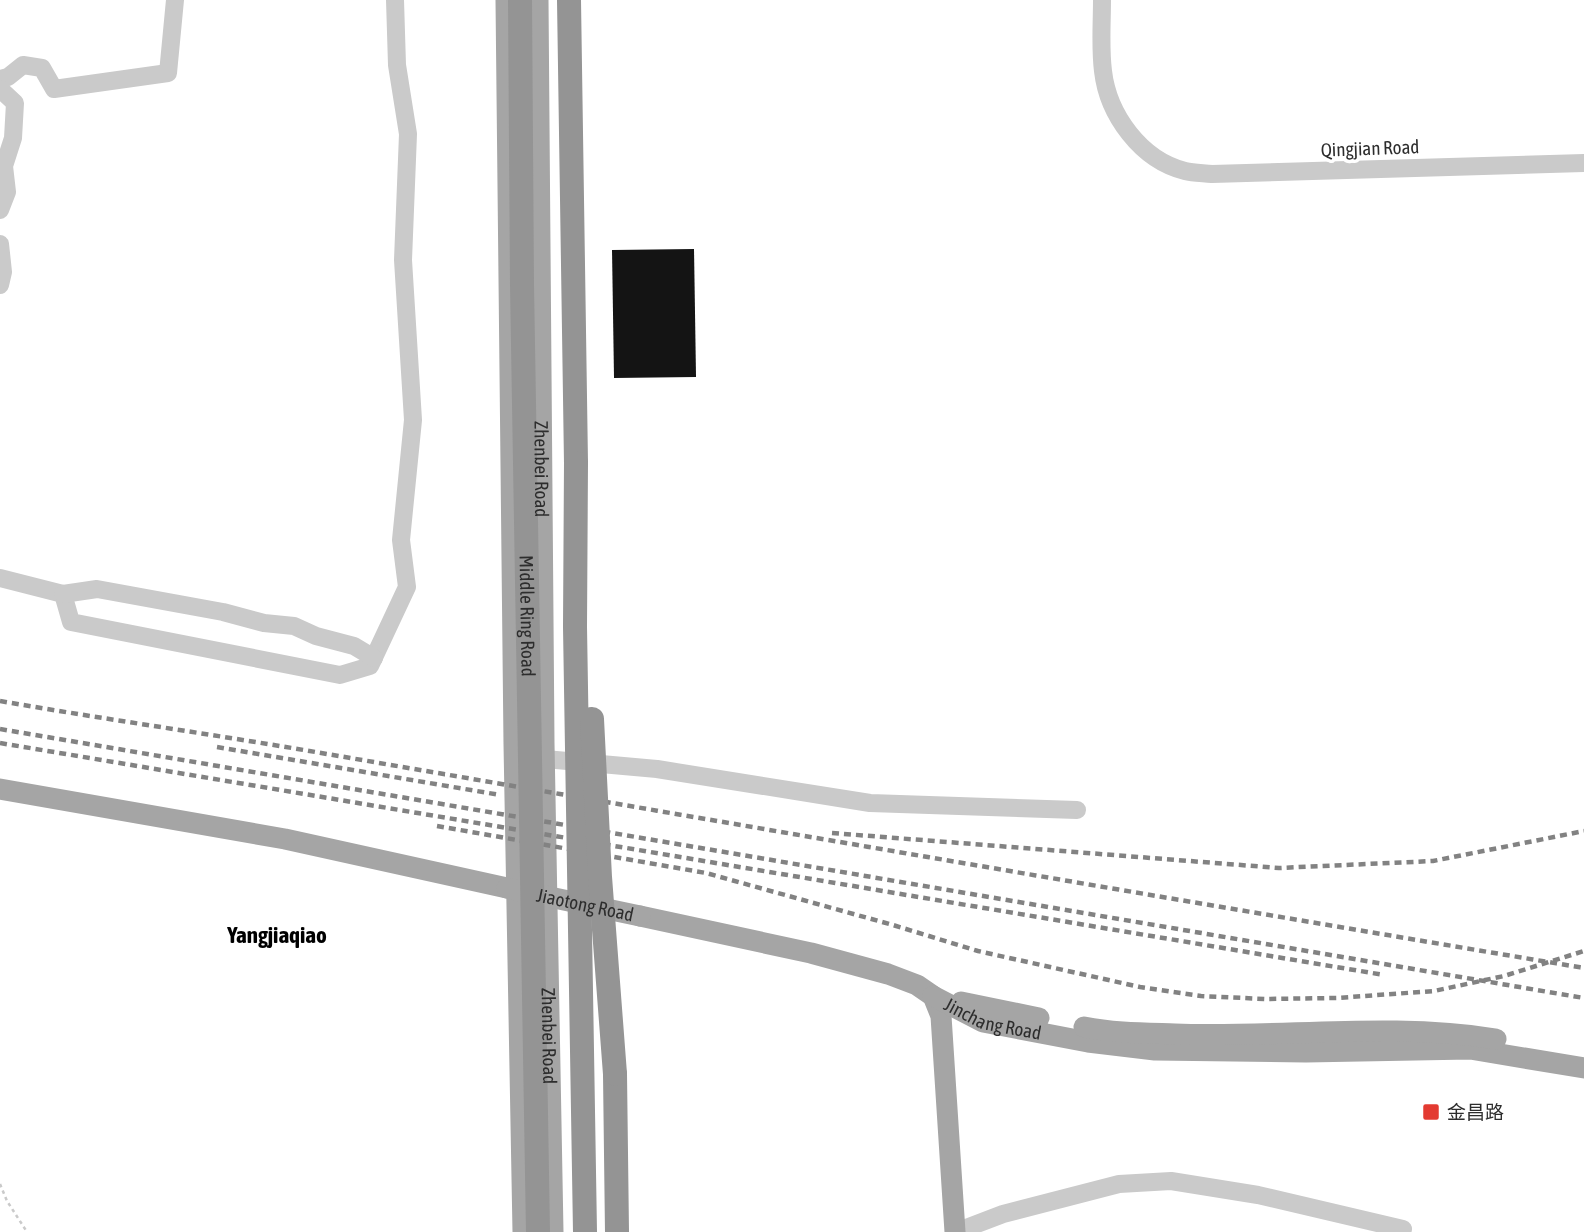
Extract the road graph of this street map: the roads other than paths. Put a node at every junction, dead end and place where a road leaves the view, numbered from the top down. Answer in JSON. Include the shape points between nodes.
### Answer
{"nodes":[{"id":1,"x":175,"y":0,"type":"edge"},
{"id":2,"x":395,"y":0,"type":"edge"},
{"id":3,"x":506,"y":0,"type":"edge"},
{"id":4,"x":520,"y":0,"type":"edge"},
{"id":5,"x":538,"y":0,"type":"edge"},
{"id":6,"x":569,"y":0,"type":"edge"},
{"id":7,"x":1102,"y":0,"type":"edge"},
{"id":8,"x":0,"y":79,"type":"edge"},
{"id":9,"x":0,"y":89,"type":"edge"},
{"id":10,"x":1584,"y":163,"type":"edge"},
{"id":11,"x":0,"y":210,"type":"edge"},
{"id":12,"x":0,"y":244,"type":"edge"},
{"id":13,"x":0,"y":285,"type":"edge"},
{"id":14,"x":576,"y":463,"type":"junction"},
{"id":15,"x":0,"y":578,"type":"edge"},
{"id":16,"x":63,"y":594,"type":"junction"},
{"id":17,"x":374,"y":658,"type":"junction"},
{"id":18,"x":545,"y":759,"type":"junction"},
{"id":19,"x":0,"y":789,"type":"edge"},
{"id":20,"x":1077,"y":810,"type":"dead end"},
{"id":21,"x":933,"y":996,"type":"junction"},
{"id":22,"x":1584,"y":1053,"type":"edge"},
{"id":23,"x":1584,"y":1068,"type":"edge"},
{"id":24,"x":1403,"y":1228,"type":"dead end"},
{"id":25,"x":523,"y":1232,"type":"edge"},
{"id":26,"x":538,"y":1232,"type":"edge"},
{"id":27,"x":553,"y":1232,"type":"edge"},
{"id":28,"x":584,"y":1232,"type":"edge"},
{"id":29,"x":617,"y":1232,"type":"edge"},
{"id":30,"x":955,"y":1232,"type":"edge"}],
"edges":[{"from":1,"to":8,"type":"street","via":[[168,73],[54,89],[42,68],[23,65]]},
{"from":2,"to":17,"type":"street","via":[[397,65],[408,134],[403,260],[412,420],[401,540],[407,587]]},
{"from":3,"to":25,"type":"main road","name":"Zhenbei Road"},
{"from":4,"to":26,"type":"highway","name":"Middle Ring Road","bridge":true},
{"from":5,"to":18,"type":"main road","name":"Zhenbei Road"},
{"from":6,"to":14,"type":"highway"},
{"from":7,"to":10,"type":"street","name":"Qingjian Road","via":[[1102,70],[1116,115],[1132,137],[1160,161],[1185,171],[1212,174]]},
{"from":9,"to":11,"type":"street","via":[[15,103],[13,138],[4,166],[7,192]]},
{"from":12,"to":13,"type":"street"},
{"from":14,"to":28,"type":"highway","bridge":true},
{"from":14,"to":29,"type":"highway","bridge":true,"via":[[615,1074]]},
{"from":15,"to":16,"type":"street"},
{"from":16,"to":17,"type":"street","via":[[97,589],[264,624],[294,626],[354,646]]},
{"from":16,"to":17,"type":"street","via":[[71,622],[340,675],[370,666]]},
{"from":18,"to":20,"type":"street","via":[[657,769],[870,803]]},
{"from":18,"to":27,"type":"main road","name":"Zhenbei Road"},
{"from":19,"to":21,"type":"main road","name":"Jiaotong Road","bridge":true,"via":[[285,839],[811,953],[918,985]]},
{"from":21,"to":22,"type":"main road","name":"Jinchang Road","via":[[1092,1029],[1233,1036],[1453,1032]]},
{"from":21,"to":23,"type":"main road","name":"Jinchang Road","via":[[983,1023],[1155,1051],[1469,1049]]},
{"from":21,"to":30,"type":"main road","via":[[942,1016]]},
{"from":24,"to":30,"type":"street","via":[[1258,1195],[1171,1181],[1119,1184],[1003,1214]]}]}
